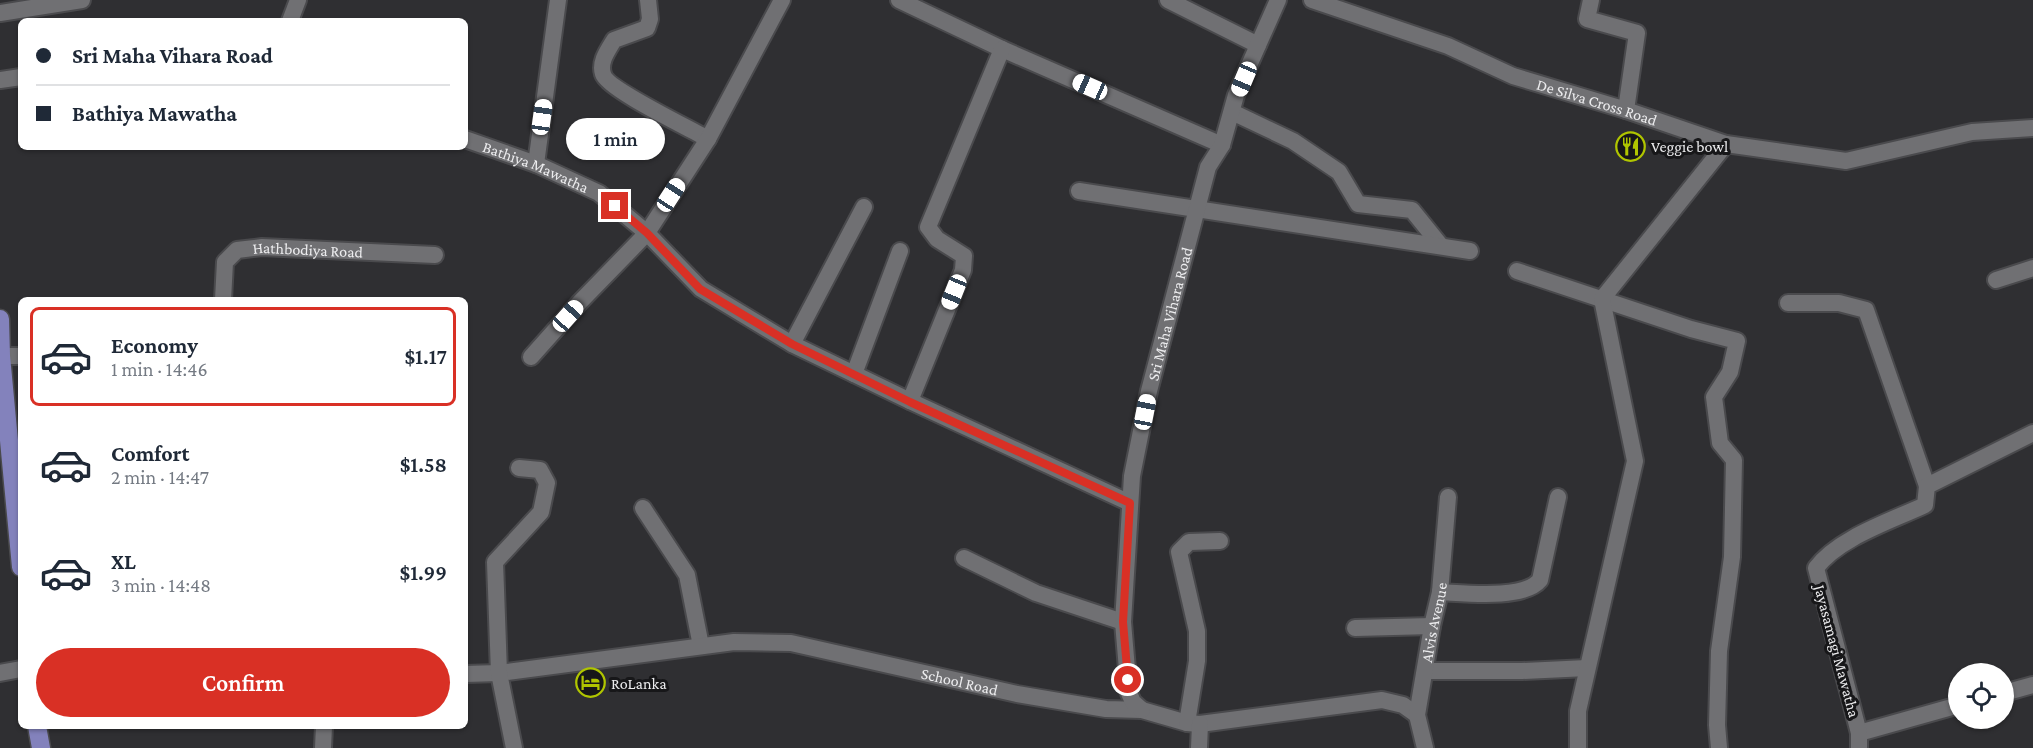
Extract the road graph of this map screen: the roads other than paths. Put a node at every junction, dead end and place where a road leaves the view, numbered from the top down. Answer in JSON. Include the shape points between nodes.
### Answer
{"nodes":[{"id":1,"x":82,"y":0,"type":"edge"},
{"id":2,"x":298,"y":0,"type":"edge"},
{"id":3,"x":558,"y":0,"type":"edge"},
{"id":4,"x":648,"y":0,"type":"edge"},
{"id":5,"x":782,"y":0,"type":"edge"},
{"id":6,"x":898,"y":0,"type":"edge"},
{"id":7,"x":1168,"y":0,"type":"edge"},
{"id":8,"x":1278,"y":0,"type":"edge"},
{"id":9,"x":1312,"y":0,"type":"edge"},
{"id":10,"x":1591,"y":0,"type":"edge"},
{"id":11,"x":0,"y":13,"type":"edge"},
{"id":12,"x":291,"y":18,"type":"edge"},
{"id":13,"x":1258,"y":45,"type":"junction"},
{"id":14,"x":1002,"y":49,"type":"junction"},
{"id":15,"x":18,"y":77,"type":"edge"},
{"id":16,"x":0,"y":80,"type":"edge"},
{"id":17,"x":1626,"y":110,"type":"junction"},
{"id":18,"x":1232,"y":112,"type":"junction"},
{"id":19,"x":2033,"y":128,"type":"edge"},
{"id":20,"x":708,"y":139,"type":"junction"},
{"id":21,"x":468,"y":140,"type":"edge"},
{"id":22,"x":1726,"y":144,"type":"junction"},
{"id":23,"x":1222,"y":145,"type":"junction"},
{"id":24,"x":536,"y":164,"type":"junction"},
{"id":25,"x":1079,"y":191,"type":"dead end"},
{"id":26,"x":864,"y":207,"type":"dead end"},
{"id":27,"x":1197,"y":209,"type":"junction"},
{"id":28,"x":647,"y":233,"type":"junction"},
{"id":29,"x":1441,"y":246,"type":"junction"},
{"id":30,"x":900,"y":251,"type":"dead end"},
{"id":31,"x":1470,"y":251,"type":"dead end"},
{"id":32,"x":435,"y":255,"type":"dead end"},
{"id":33,"x":2033,"y":268,"type":"edge"},
{"id":34,"x":1517,"y":271,"type":"dead end"},
{"id":35,"x":1996,"y":280,"type":"dead end"},
{"id":36,"x":223,"y":297,"type":"edge"},
{"id":37,"x":1602,"y":298,"type":"junction"},
{"id":38,"x":1788,"y":303,"type":"dead end"},
{"id":39,"x":0,"y":319,"type":"edge"},
{"id":40,"x":792,"y":344,"type":"junction"},
{"id":41,"x":18,"y":356,"type":"edge"},
{"id":42,"x":1,"y":357,"type":"edge"},
{"id":43,"x":531,"y":357,"type":"dead end"},
{"id":44,"x":854,"y":374,"type":"junction"},
{"id":45,"x":910,"y":402,"type":"junction"},
{"id":46,"x":2033,"y":433,"type":"edge"},
{"id":47,"x":15,"y":453,"type":"edge"},
{"id":48,"x":519,"y":468,"type":"dead end"},
{"id":49,"x":1927,"y":486,"type":"junction"},
{"id":50,"x":1448,"y":497,"type":"dead end"},
{"id":51,"x":1558,"y":497,"type":"dead end"},
{"id":52,"x":1130,"y":503,"type":"junction"},
{"id":53,"x":643,"y":508,"type":"dead end"},
{"id":54,"x":18,"y":510,"type":"edge"},
{"id":55,"x":1220,"y":541,"type":"dead end"},
{"id":56,"x":964,"y":558,"type":"dead end"},
{"id":57,"x":1440,"y":592,"type":"junction"},
{"id":58,"x":1123,"y":622,"type":"junction"},
{"id":59,"x":1432,"y":626,"type":"junction"},
{"id":60,"x":1355,"y":628,"type":"dead end"},
{"id":61,"x":701,"y":646,"type":"junction"},
{"id":62,"x":1587,"y":668,"type":"junction"},
{"id":63,"x":18,"y":670,"type":"edge"},
{"id":64,"x":1425,"y":671,"type":"junction"},
{"id":65,"x":500,"y":672,"type":"junction"},
{"id":66,"x":0,"y":673,"type":"edge"},
{"id":67,"x":468,"y":674,"type":"edge"},
{"id":68,"x":2033,"y":685,"type":"edge"},
{"id":69,"x":2014,"y":690,"type":"edge"},
{"id":70,"x":1948,"y":709,"type":"edge"},
{"id":71,"x":1142,"y":711,"type":"junction"},
{"id":72,"x":1417,"y":715,"type":"junction"},
{"id":73,"x":1194,"y":724,"type":"junction"},
{"id":74,"x":38,"y":729,"type":"edge"},
{"id":75,"x":324,"y":729,"type":"edge"},
{"id":76,"x":1859,"y":741,"type":"edge"},
{"id":77,"x":41,"y":748,"type":"edge"},
{"id":78,"x":323,"y":748,"type":"edge"},
{"id":79,"x":514,"y":748,"type":"edge"},
{"id":80,"x":1199,"y":748,"type":"edge"},
{"id":81,"x":1425,"y":748,"type":"edge"},
{"id":82,"x":1578,"y":748,"type":"edge"},
{"id":83,"x":1719,"y":748,"type":"edge"}],
"edges":[{"from":1,"to":11,"type":"street"},
{"from":2,"to":12,"type":"street"},
{"from":3,"to":24,"type":"street"},
{"from":4,"to":20,"type":"street","via":[[647,28],[614,40],[602,63],[603,74],[625,94]]},
{"from":5,"to":20,"type":"street"},
{"from":6,"to":14,"type":"street"},
{"from":7,"to":13,"type":"street"},
{"from":8,"to":13,"type":"street","name":"Sri Maha Vihara Road"},
{"from":9,"to":17,"type":"street","name":"De Silva Cross Road","via":[[1448,46],[1513,76]]},
{"from":10,"to":17,"type":"street","via":[[1587,19],[1637,33]]},
{"from":13,"to":18,"type":"street","name":"Sri Maha Vihara Road"},
{"from":14,"to":23,"type":"street"},
{"from":14,"to":45,"type":"street","via":[[928,227],[937,239],[964,256],[963,270]]},
{"from":15,"to":16,"type":"street"},
{"from":17,"to":22,"type":"street","name":"De Silva Cross Road"},
{"from":18,"to":23,"type":"street","name":"Sri Maha Vihara Road"},
{"from":18,"to":29,"type":"street","via":[[1293,141],[1339,172],[1358,204],[1412,210]]},
{"from":19,"to":22,"type":"street","name":"De Silva Cross Road","via":[[1972,132],[1846,161]]},
{"from":20,"to":28,"type":"street"},
{"from":21,"to":24,"type":"street","name":"Bathiya Mawatha"},
{"from":22,"to":37,"type":"street"},
{"from":23,"to":27,"type":"street","name":"Sri Maha Vihara Road","via":[[1208,166]]},
{"from":24,"to":28,"type":"street","name":"Bathiya Mawatha","via":[[599,193]]},
{"from":25,"to":27,"type":"street"},
{"from":26,"to":40,"type":"street"},
{"from":27,"to":29,"type":"street"},
{"from":27,"to":52,"type":"street","name":"Sri Maha Vihara Road","via":[[1149,391]]},
{"from":28,"to":40,"type":"street","name":"Bathiya Mawatha","via":[[700,289]]},
{"from":28,"to":43,"type":"street"},
{"from":29,"to":31,"type":"street"},
{"from":30,"to":44,"type":"street"},
{"from":32,"to":36,"type":"street","name":"Hathbodiya Road","via":[[262,247],[237,250],[225,262]]},
{"from":33,"to":35,"type":"street"},
{"from":34,"to":37,"type":"street"},
{"from":37,"to":62,"type":"street","via":[[1635,461]]},
{"from":37,"to":83,"type":"street","via":[[1737,341],[1730,372],[1713,397],[1720,443],[1734,460],[1732,557],[1719,651]]},
{"from":38,"to":49,"type":"street","via":[[1839,303],[1866,310]]},
{"from":39,"to":42,"type":"main road"},
{"from":40,"to":44,"type":"street","name":"Bathiya Mawatha"},
{"from":41,"to":42,"type":"street"},
{"from":42,"to":47,"type":"main road"},
{"from":44,"to":45,"type":"street","name":"Bathiya Mawatha"},
{"from":45,"to":52,"type":"street","name":"Bathiya Mawatha"},
{"from":46,"to":49,"type":"street"},
{"from":47,"to":54,"type":"main road"},
{"from":48,"to":65,"type":"street","via":[[540,470],[547,483],[542,512],[495,562]]},
{"from":49,"to":76,"type":"street","name":"Jayasamagi Mawatha","via":[[1925,505],[1856,538],[1823,558],[1816,568]]},
{"from":50,"to":57,"type":"street","name":"Alvis Avenue"},
{"from":51,"to":57,"type":"street","via":[[1536,585],[1497,593]]},
{"from":52,"to":58,"type":"street","name":"Sri Maha Vihara Road"},
{"from":53,"to":61,"type":"street","via":[[687,575]]},
{"from":55,"to":73,"type":"street","via":[[1189,542],[1179,552],[1197,631]]},
{"from":56,"to":58,"type":"street","via":[[1036,593]]},
{"from":57,"to":59,"type":"street","name":"Alvis Avenue"},
{"from":58,"to":71,"type":"street","name":"Sri Maha Vihara Road","via":[[1130,693]]},
{"from":59,"to":60,"type":"street"},
{"from":59,"to":64,"type":"street","name":"Alvis Avenue"},
{"from":61,"to":65,"type":"street","name":"School Road"},
{"from":61,"to":71,"type":"street","name":"School Road","via":[[791,643],[1017,694]]},
{"from":62,"to":64,"type":"street"},
{"from":62,"to":82,"type":"street","via":[[1578,711]]},
{"from":63,"to":66,"type":"street"},
{"from":64,"to":72,"type":"street","name":"Alvis Avenue"},
{"from":65,"to":67,"type":"street"},
{"from":65,"to":79,"type":"street"},
{"from":68,"to":69,"type":"street"},
{"from":70,"to":76,"type":"street"},
{"from":71,"to":73,"type":"street","name":"School Road"},
{"from":72,"to":73,"type":"street","name":"School Road","via":[[1403,705],[1382,700]]},
{"from":72,"to":81,"type":"street","name":"Alvis Avenue"},
{"from":73,"to":80,"type":"street"},
{"from":74,"to":77,"type":"main road"},
{"from":75,"to":78,"type":"street"}]}
